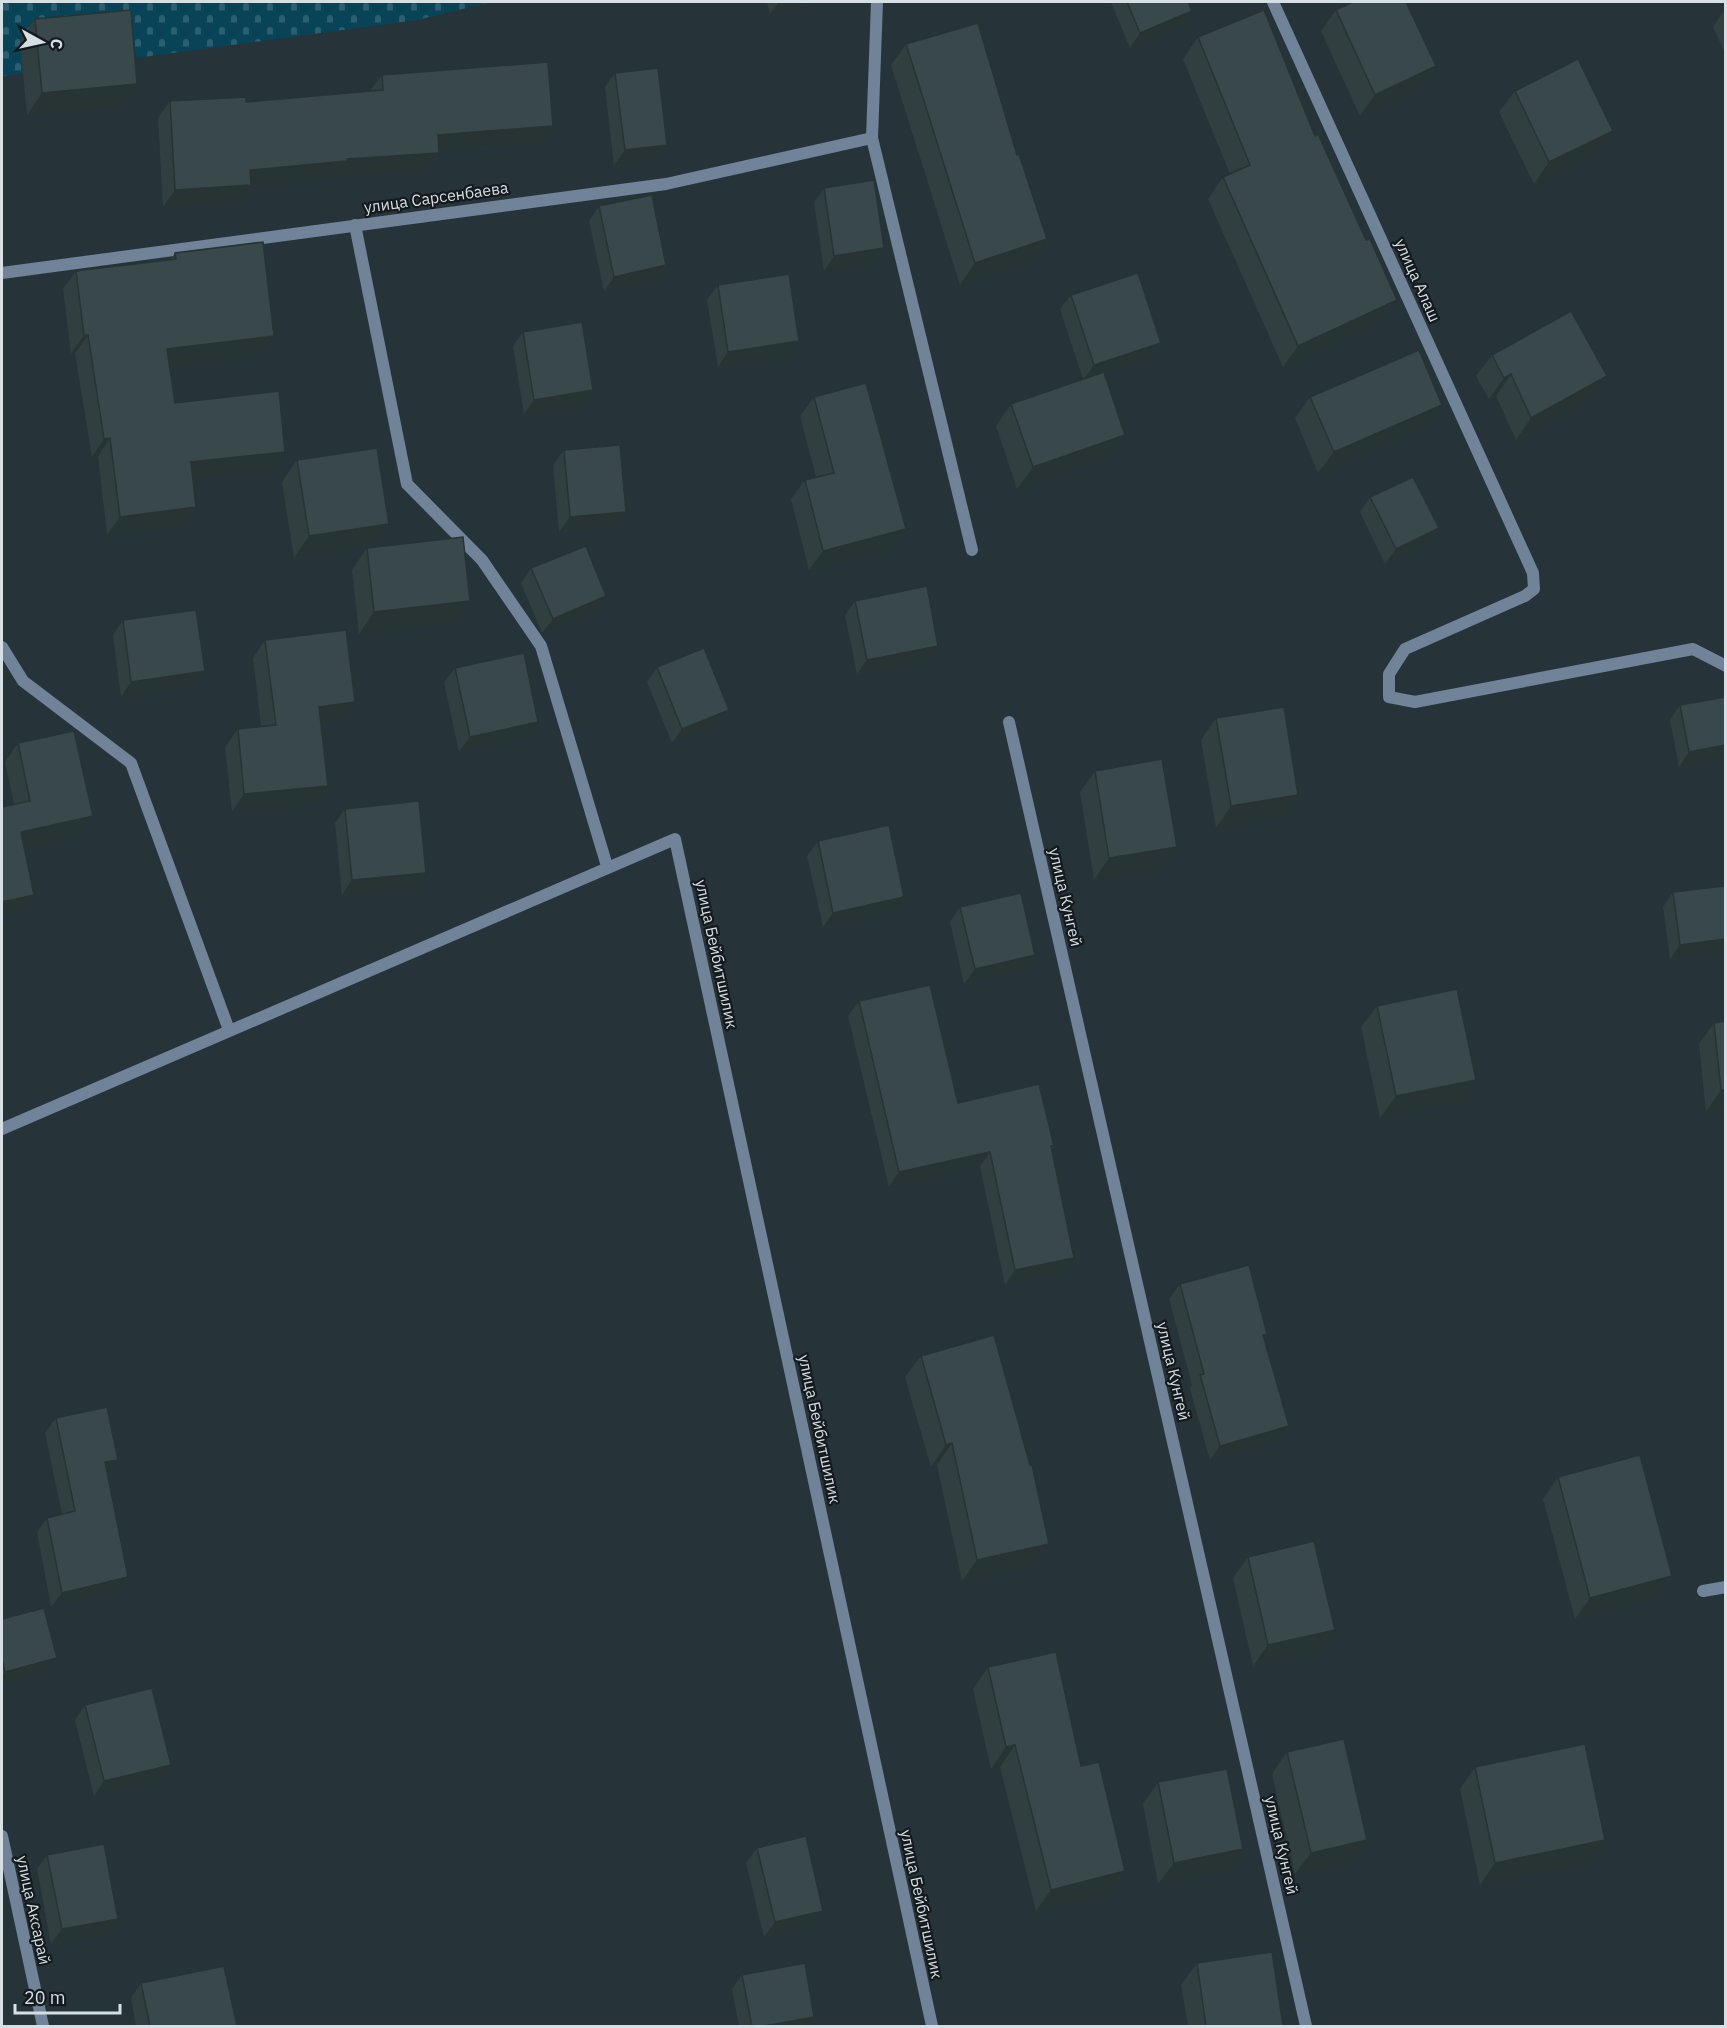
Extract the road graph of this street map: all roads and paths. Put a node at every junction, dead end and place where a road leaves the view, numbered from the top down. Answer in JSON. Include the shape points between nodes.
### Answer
{"nodes":[{"id":1,"x":877,"y":2,"type":"edge"},
{"id":2,"x":1274,"y":2,"type":"edge"},
{"id":3,"x":872,"y":138,"type":"junction"},
{"id":4,"x":355,"y":225,"type":"junction"},
{"id":5,"x":2,"y":273,"type":"edge"},
{"id":6,"x":972,"y":550,"type":"dead end"},
{"id":7,"x":2,"y":647,"type":"edge"},
{"id":8,"x":1725,"y":666,"type":"edge"},
{"id":9,"x":1009,"y":722,"type":"dead end"},
{"id":10,"x":607,"y":866,"type":"junction"},
{"id":11,"x":229,"y":1030,"type":"junction"},
{"id":12,"x":2,"y":1130,"type":"edge"},
{"id":13,"x":1725,"y":1587,"type":"edge"},
{"id":14,"x":1703,"y":1592,"type":"dead end"},
{"id":15,"x":2,"y":1836,"type":"edge"},
{"id":16,"x":43,"y":2026,"type":"edge"},
{"id":17,"x":932,"y":2026,"type":"edge"},
{"id":18,"x":1306,"y":2026,"type":"edge"}],
"edges":[{"from":1,"to":3,"type":"street"},
{"from":2,"to":8,"type":"street","name":"улица Алаш","via":[[1533,573],[1534,589],[1525,597],[1405,649],[1389,674],[1389,697],[1415,702],[1693,649]]},
{"from":3,"to":4,"type":"street","name":"улица Сарсенбаева","via":[[666,184]]},
{"from":3,"to":6,"type":"street"},
{"from":4,"to":5,"type":"street","name":"улица Сарсенбаева"},
{"from":4,"to":10,"type":"street","via":[[407,484],[482,560],[541,646]]},
{"from":7,"to":11,"type":"street","via":[[23,681],[131,763]]},
{"from":9,"to":18,"type":"street","name":"улица Кунгей"},
{"from":10,"to":11,"type":"street"},
{"from":10,"to":17,"type":"street","name":"улица Бейбитшилик","via":[[675,839]]},
{"from":11,"to":12,"type":"street"},
{"from":13,"to":14,"type":"street"},
{"from":15,"to":16,"type":"street","name":"улица Аксарай"}]}
